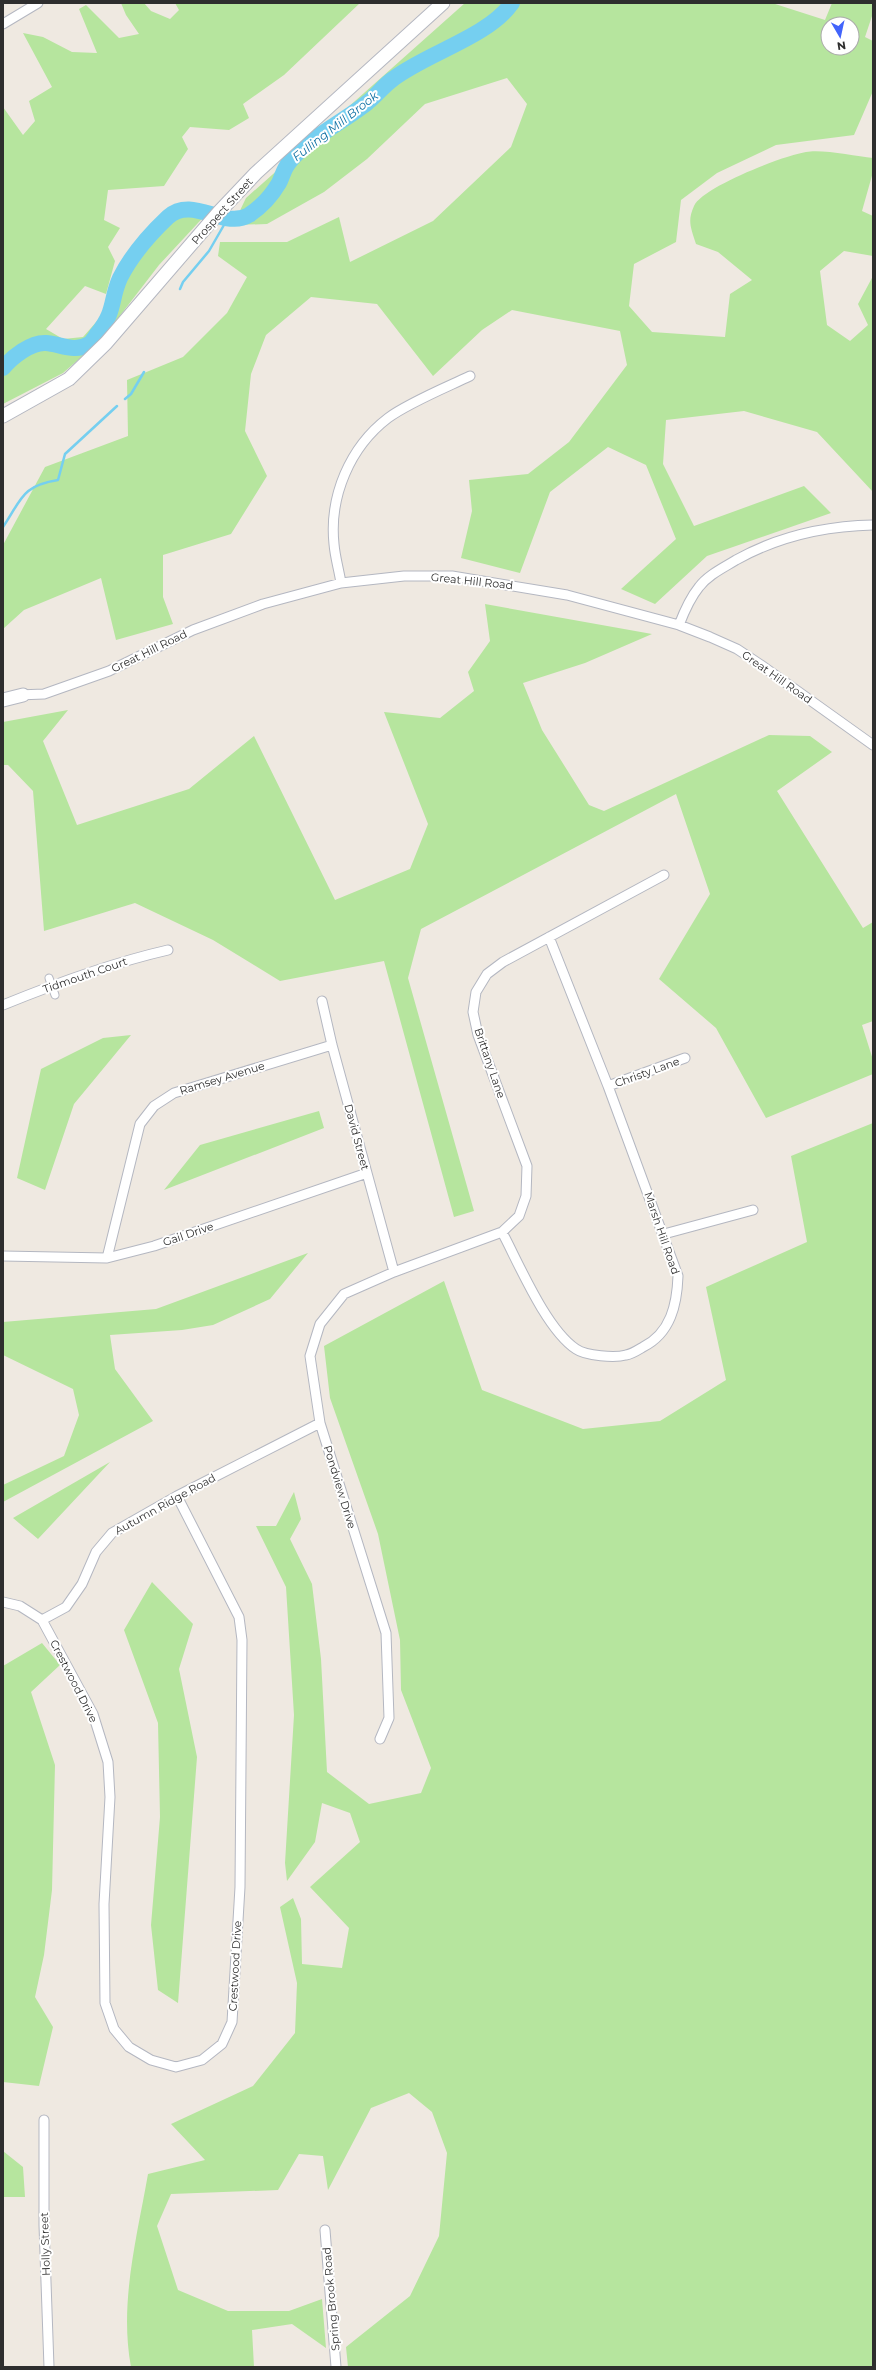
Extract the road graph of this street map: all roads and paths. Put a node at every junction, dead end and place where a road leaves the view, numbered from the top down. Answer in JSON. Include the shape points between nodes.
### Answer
{"nodes":[{"id":1,"x":38,"y":3,"type":"edge"},
{"id":2,"x":443,"y":3,"type":"edge"},
{"id":3,"x":27,"y":6,"type":"edge"},
{"id":4,"x":3,"y":24,"type":"edge"},
{"id":5,"x":470,"y":376,"type":"dead end"},
{"id":6,"x":3,"y":416,"type":"edge"},
{"id":7,"x":873,"y":525,"type":"edge"},
{"id":8,"x":341,"y":583,"type":"junction"},
{"id":9,"x":679,"y":625,"type":"junction"},
{"id":10,"x":3,"y":695,"type":"edge"},
{"id":11,"x":23,"y":695,"type":"junction"},
{"id":12,"x":3,"y":700,"type":"edge"},
{"id":13,"x":873,"y":746,"type":"edge"},
{"id":14,"x":664,"y":875,"type":"dead end"},
{"id":15,"x":549,"y":937,"type":"junction"},
{"id":16,"x":168,"y":950,"type":"dead end"},
{"id":17,"x":322,"y":1001,"type":"dead end"},
{"id":18,"x":3,"y":1005,"type":"edge"},
{"id":19,"x":332,"y":1045,"type":"junction"},
{"id":20,"x":685,"y":1058,"type":"dead end"},
{"id":21,"x":608,"y":1086,"type":"junction"},
{"id":22,"x":367,"y":1173,"type":"junction"},
{"id":23,"x":753,"y":1210,"type":"dead end"},
{"id":24,"x":502,"y":1232,"type":"junction"},
{"id":25,"x":664,"y":1234,"type":"junction"},
{"id":26,"x":3,"y":1256,"type":"edge"},
{"id":27,"x":107,"y":1258,"type":"junction"},
{"id":28,"x":394,"y":1272,"type":"junction"},
{"id":29,"x":320,"y":1423,"type":"junction"},
{"id":30,"x":177,"y":1496,"type":"junction"},
{"id":31,"x":3,"y":1602,"type":"edge"},
{"id":32,"x":42,"y":1620,"type":"junction"},
{"id":33,"x":380,"y":1739,"type":"dead end"},
{"id":34,"x":44,"y":2120,"type":"dead end"},
{"id":35,"x":325,"y":2230,"type":"dead end"},
{"id":36,"x":49,"y":2367,"type":"edge"},
{"id":37,"x":336,"y":2367,"type":"edge"}],
"edges":[{"from":1,"to":3,"type":"street"},
{"from":2,"to":6,"type":"main road","name":"Prospect Street","via":[[279,150],[215,216],[106,343],[69,379]]},
{"from":3,"to":4,"type":"street"},
{"from":5,"to":8,"type":"street","via":[[389,417],[366,439],[347,467],[335,502],[334,544]]},
{"from":7,"to":9,"type":"street","via":[[820,528],[772,542],[750,552],[723,567],[700,586]]},
{"from":8,"to":9,"type":"street","name":"Great Hill Road","via":[[404,576],[452,576],[567,595]]},
{"from":8,"to":11,"type":"street","name":"Great Hill Road","via":[[263,604],[193,630],[109,671],[44,694]]},
{"from":9,"to":13,"type":"street","name":"Great Hill Road","via":[[737,649]]},
{"from":10,"to":11,"type":"main road"},
{"from":11,"to":12,"type":"main road"},
{"from":14,"to":15,"type":"street","name":"Brittany Lane"},
{"from":15,"to":21,"type":"street","name":"Marsh Hill Road"},
{"from":15,"to":24,"type":"street","name":"Brittany Lane","via":[[492,970],[476,992],[473,1012],[478,1035],[527,1166],[526,1196],[519,1216]]},
{"from":16,"to":18,"type":"street","name":"Tidmouth Court","via":[[141,956]]},
{"from":17,"to":19,"type":"street","name":"David Street"},
{"from":19,"to":22,"type":"street","name":"David Street"},
{"from":19,"to":27,"type":"street","name":"Ramsey Avenue","via":[[174,1093],[154,1106],[140,1124]]},
{"from":20,"to":21,"type":"street","name":"Christy Lane"},
{"from":21,"to":25,"type":"street","name":"Marsh Hill Road"},
{"from":22,"to":27,"type":"street","name":"Gail Drive","via":[[154,1246]]},
{"from":22,"to":28,"type":"street","name":"David Street"},
{"from":23,"to":25,"type":"street"},
{"from":24,"to":25,"type":"street","name":"Marsh Hill Road","via":[[544,1311],[560,1334],[576,1350],[600,1356],[627,1356],[649,1344],[667,1327],[677,1302],[678,1276]]},
{"from":24,"to":28,"type":"street","name":"Brittany Lane"},
{"from":26,"to":27,"type":"street","name":"Gail Drive"},
{"from":28,"to":29,"type":"street","name":"Pondview Drive","via":[[344,1294],[320,1324],[310,1356]]},
{"from":29,"to":30,"type":"street","name":"Autumn Ridge Road"},
{"from":29,"to":33,"type":"street","name":"Pondview Drive","via":[[386,1633],[389,1718]]},
{"from":30,"to":32,"type":"street","name":"Autumn Ridge Road","via":[[112,1533],[96,1552],[82,1584],[66,1607]]},
{"from":30,"to":32,"type":"street","name":"Crestwood Drive","via":[[239,1617],[242,1640],[240,1887],[235,1999],[232,2022],[222,2044],[202,2060],[176,2067],[151,2060],[129,2047],[114,2029],[105,2003],[104,1904],[110,1797],[108,1762],[94,1714]]},
{"from":31,"to":32,"type":"street","name":"Crestwood Drive","via":[[20,1606]]},
{"from":34,"to":36,"type":"street","name":"Holly Street","via":[[44,2225]]},
{"from":35,"to":37,"type":"street","name":"Spring Brook Road"}]}
